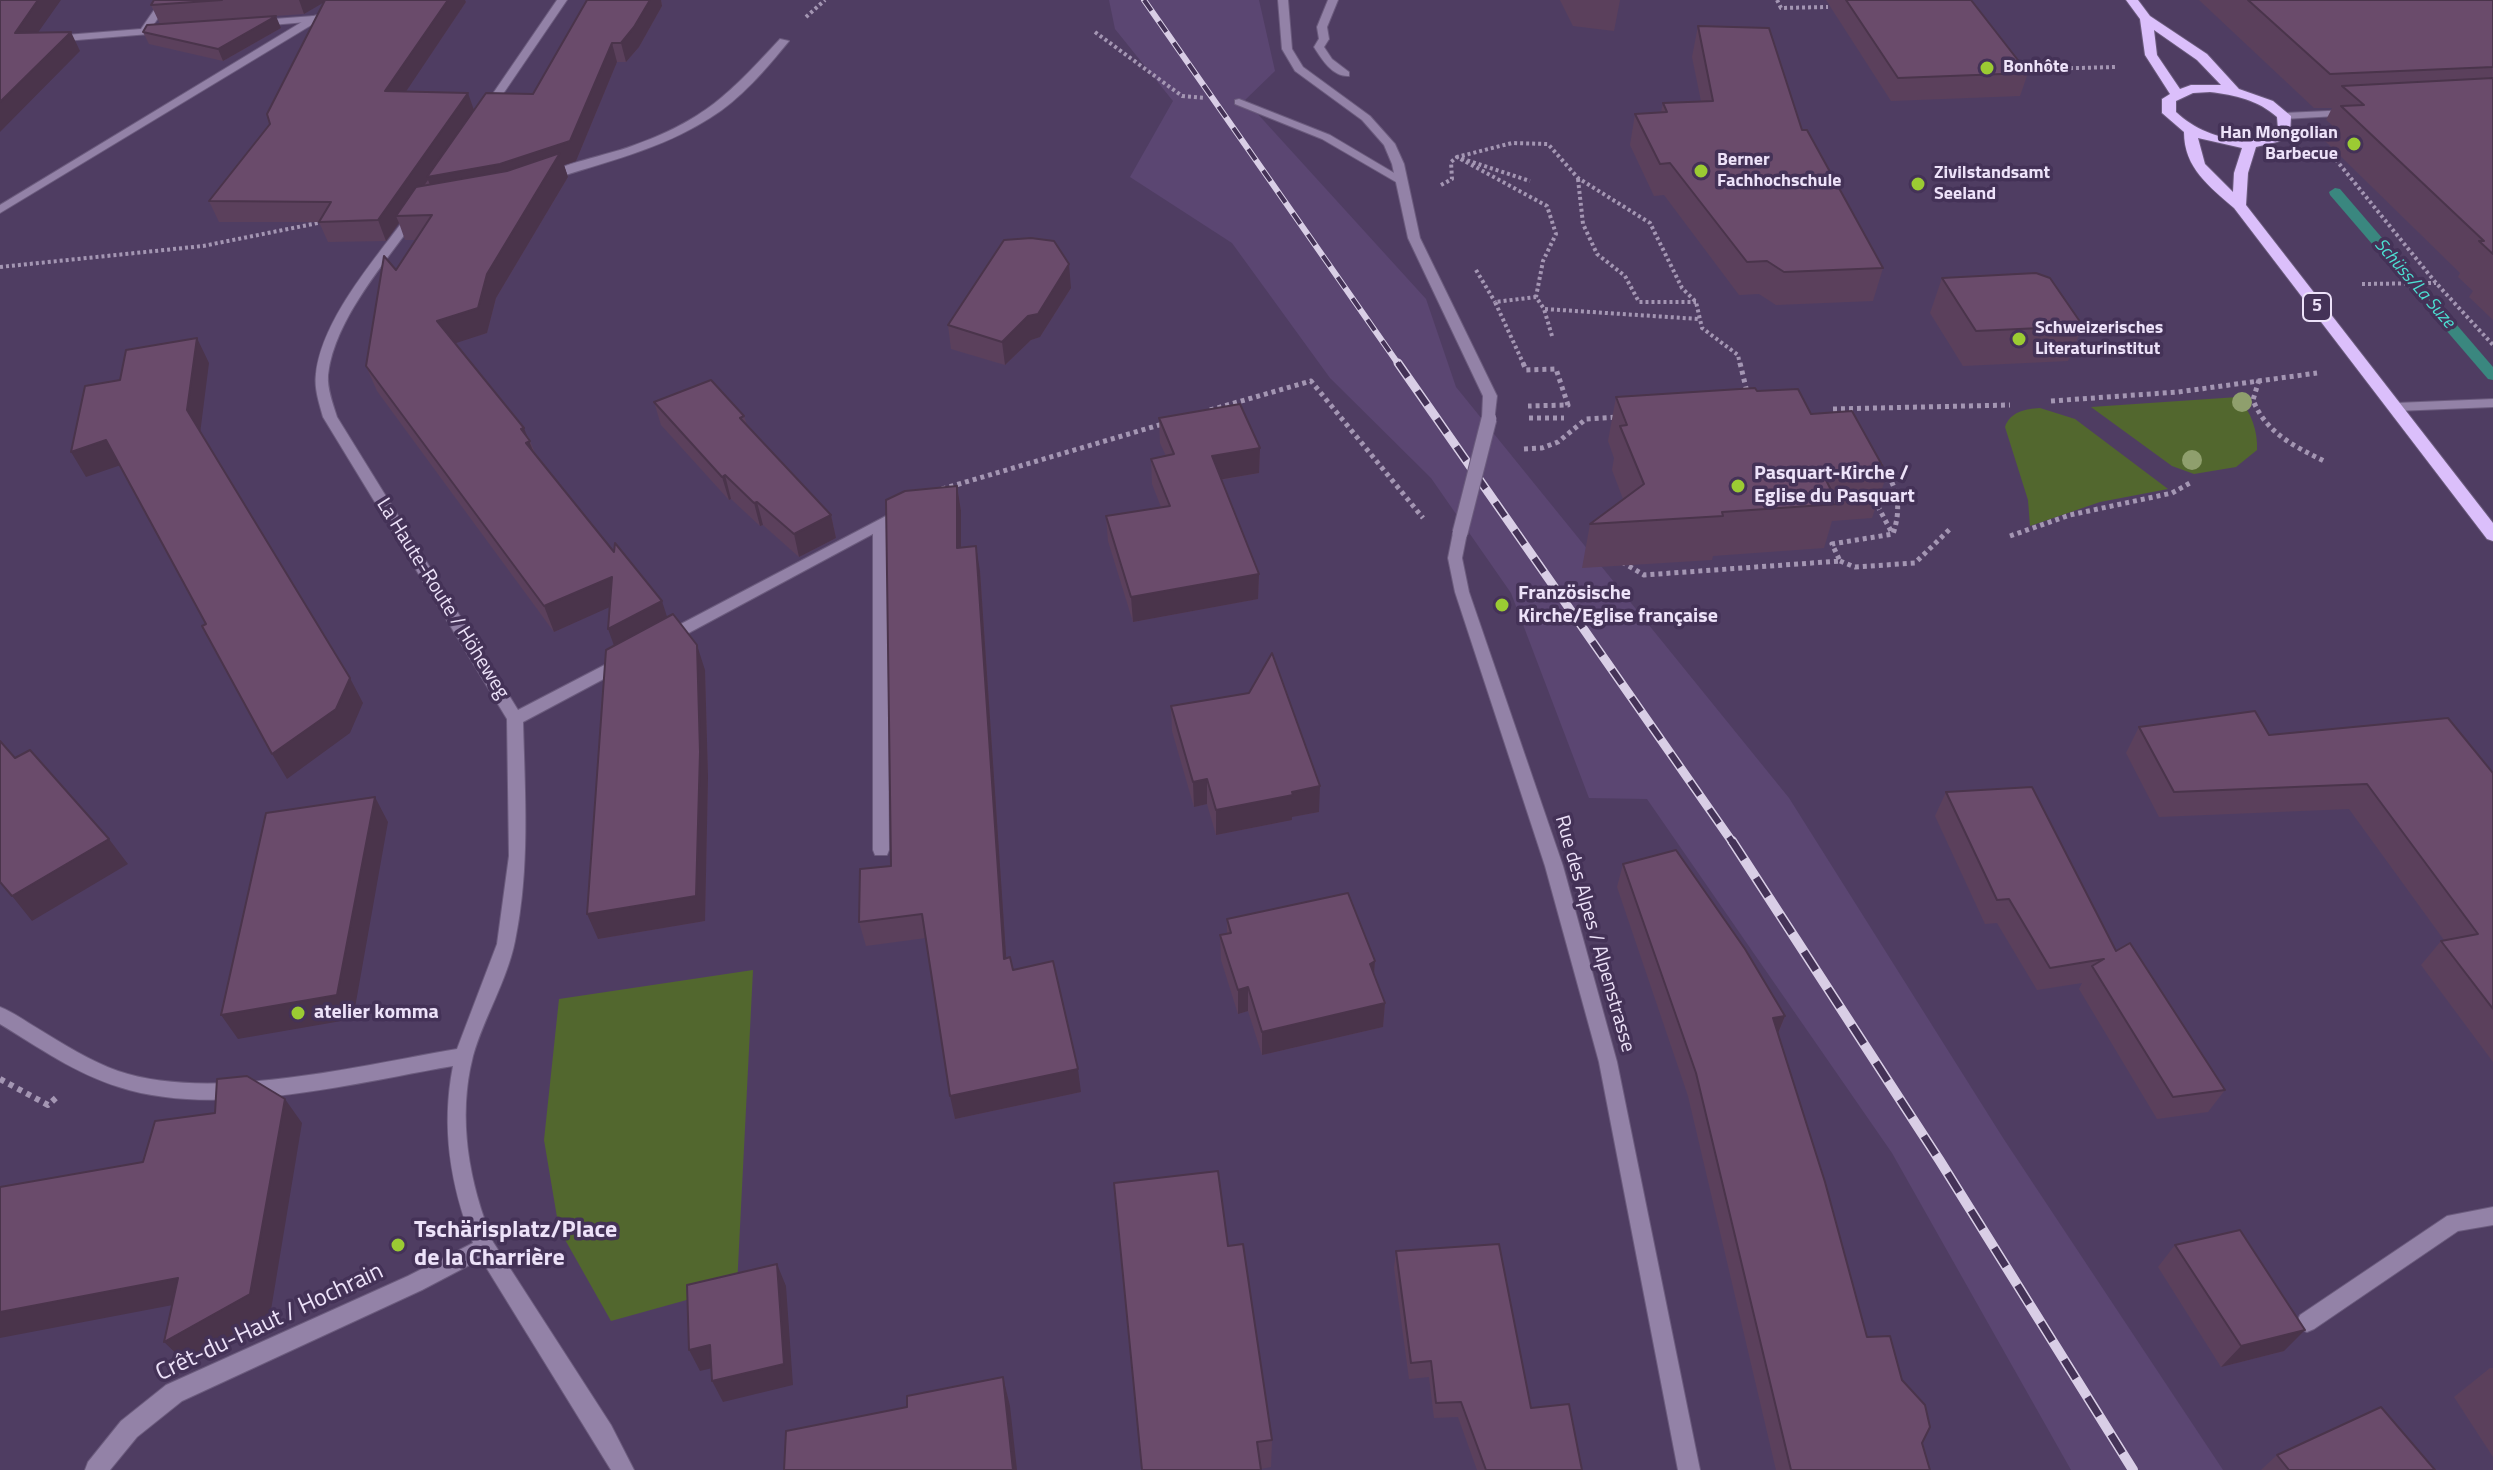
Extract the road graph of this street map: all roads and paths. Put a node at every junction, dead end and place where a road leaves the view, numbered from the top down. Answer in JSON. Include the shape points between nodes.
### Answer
{"nodes":[{"id":1,"x":166,"y":0,"type":"edge"},
{"id":2,"x":334,"y":0,"type":"edge"},
{"id":3,"x":562,"y":0,"type":"edge"},
{"id":4,"x":825,"y":0,"type":"edge"},
{"id":5,"x":1283,"y":0,"type":"edge"},
{"id":6,"x":1333,"y":0,"type":"edge"},
{"id":7,"x":1777,"y":0,"type":"edge"},
{"id":8,"x":1824,"y":0,"type":"edge"},
{"id":9,"x":2132,"y":0,"type":"edge"},
{"id":10,"x":353,"y":8,"type":"edge"},
{"id":11,"x":815,"y":10,"type":"dead end"},
{"id":12,"x":314,"y":19,"type":"junction"},
{"id":13,"x":2146,"y":19,"type":"junction"},
{"id":14,"x":252,"y":24,"type":"edge"},
{"id":15,"x":175,"y":29,"type":"edge"},
{"id":16,"x":144,"y":32,"type":"junction"},
{"id":17,"x":1095,"y":32,"type":"dead end"},
{"id":18,"x":45,"y":39,"type":"edge"},
{"id":19,"x":784,"y":41,"type":"dead end"},
{"id":20,"x":2123,"y":67,"type":"dead end"},
{"id":21,"x":2040,"y":69,"type":"dead end"},
{"id":22,"x":1345,"y":74,"type":"dead end"},
{"id":23,"x":2233,"y":90,"type":"junction"},
{"id":24,"x":2176,"y":93,"type":"junction"},
{"id":25,"x":1239,"y":102,"type":"joint"},
{"id":26,"x":2362,"y":112,"type":"edge"},
{"id":27,"x":2284,"y":116,"type":"junction"},
{"id":28,"x":474,"y":128,"type":"edge"},
{"id":29,"x":2191,"y":130,"type":"junction"},
{"id":30,"x":2250,"y":143,"type":"junction"},
{"id":31,"x":2327,"y":149,"type":"dead end"},
{"id":32,"x":1457,"y":157,"type":"junction"},
{"id":33,"x":1578,"y":178,"type":"junction"},
{"id":34,"x":1400,"y":180,"type":"junction"},
{"id":35,"x":538,"y":181,"type":"edge"},
{"id":36,"x":1530,"y":181,"type":"dead end"},
{"id":37,"x":1444,"y":199,"type":"dead end"},
{"id":38,"x":2239,"y":205,"type":"junction"},
{"id":39,"x":419,"y":206,"type":"edge"},
{"id":40,"x":0,"y":210,"type":"edge"},
{"id":41,"x":325,"y":222,"type":"edge"},
{"id":42,"x":1473,"y":263,"type":"dead end"},
{"id":43,"x":0,"y":267,"type":"edge"},
{"id":44,"x":2436,"y":283,"type":"junction"},
{"id":45,"x":2362,"y":284,"type":"dead end"},
{"id":46,"x":1536,"y":297,"type":"junction"},
{"id":47,"x":1495,"y":302,"type":"junction"},
{"id":48,"x":1696,"y":302,"type":"junction"},
{"id":49,"x":1544,"y":309,"type":"junction"},
{"id":50,"x":1699,"y":319,"type":"junction"},
{"id":51,"x":1552,"y":336,"type":"dead end"},
{"id":52,"x":2493,"y":345,"type":"edge"},
{"id":53,"x":2322,"y":372,"type":"dead end"},
{"id":54,"x":2259,"y":380,"type":"junction"},
{"id":55,"x":1749,"y":400,"type":"edge"},
{"id":56,"x":2051,"y":401,"type":"dead end"},
{"id":57,"x":2489,"y":403,"type":"edge"},
{"id":58,"x":2010,"y":405,"type":"dead end"},
{"id":59,"x":1533,"y":406,"type":"dead end"},
{"id":60,"x":2396,"y":407,"type":"junction"},
{"id":61,"x":1833,"y":409,"type":"edge"},
{"id":62,"x":1200,"y":413,"type":"edge"},
{"id":63,"x":1628,"y":417,"type":"edge"},
{"id":64,"x":1524,"y":418,"type":"dead end"},
{"id":65,"x":1564,"y":418,"type":"dead end"},
{"id":66,"x":1171,"y":422,"type":"edge"},
{"id":67,"x":1531,"y":450,"type":"dead end"},
{"id":68,"x":2324,"y":461,"type":"dead end"},
{"id":69,"x":1879,"y":463,"type":"edge"},
{"id":70,"x":2190,"y":483,"type":"dead end"},
{"id":71,"x":1397,"y":487,"type":"dead end"},
{"id":72,"x":1870,"y":492,"type":"edge"},
{"id":73,"x":906,"y":510,"type":"joint"},
{"id":74,"x":880,"y":525,"type":"junction"},
{"id":75,"x":1951,"y":528,"type":"dead end"},
{"id":76,"x":1893,"y":534,"type":"junction"},
{"id":77,"x":2493,"y":535,"type":"edge"},
{"id":78,"x":2010,"y":536,"type":"dead end"},
{"id":79,"x":1614,"y":557,"type":"edge"},
{"id":80,"x":1840,"y":561,"type":"junction"},
{"id":81,"x":515,"y":719,"type":"junction"},
{"id":82,"x":881,"y":850,"type":"dead end"},
{"id":83,"x":0,"y":1015,"type":"edge"},
{"id":84,"x":464,"y":1056,"type":"junction"},
{"id":85,"x":0,"y":1079,"type":"edge"},
{"id":86,"x":38,"y":1099,"type":"dead end"},
{"id":87,"x":2493,"y":1216,"type":"edge"},
{"id":88,"x":485,"y":1247,"type":"junction"},
{"id":89,"x":2307,"y":1322,"type":"dead end"},
{"id":90,"x":96,"y":1470,"type":"edge"},
{"id":91,"x":623,"y":1470,"type":"edge"},
{"id":92,"x":1689,"y":1470,"type":"edge"}],
"edges":[{"from":1,"to":16,"type":"street"},
{"from":2,"to":12,"type":"street"},
{"from":3,"to":28,"type":"street"},
{"from":4,"to":11,"type":"path"},
{"from":5,"to":34,"type":"street","via":[[1290,59],[1377,129],[1398,164]]},
{"from":6,"to":22,"type":"street","via":[[1319,47]]},
{"from":7,"to":8,"type":"path","via":[[1781,8],[1828,7]]},
{"from":9,"to":13,"type":"main road","number":"5"},
{"from":10,"to":12,"type":"street"},
{"from":12,"to":14,"type":"street"},
{"from":12,"to":40,"type":"street"},
{"from":13,"to":23,"type":"main road","number":"5","via":[[2202,57]]},
{"from":13,"to":24,"type":"main road","number":"5","via":[[2151,55]]},
{"from":15,"to":16,"type":"street"},
{"from":16,"to":18,"type":"street"},
{"from":17,"to":25,"type":"path","via":[[1182,96]]},
{"from":19,"to":35,"type":"street","via":[[722,105],[693,123]]},
{"from":20,"to":21,"type":"path"},
{"from":23,"to":24,"type":"main road","number":"5"},
{"from":23,"to":27,"type":"main road","number":"5","via":[[2264,101]]},
{"from":24,"to":29,"type":"main road","number":"5","via":[[2169,99],[2169,113]]},
{"from":25,"to":34,"type":"street","via":[[1326,137]]},
{"from":26,"to":27,"type":"street"},
{"from":27,"to":30,"type":"main road","via":[[2285,132],[2278,138]]},
{"from":29,"to":30,"type":"main road"},
{"from":29,"to":38,"type":"main road","number":"5","via":[[2194,163]]},
{"from":30,"to":38,"type":"main road"},
{"from":31,"to":44,"type":"path"},
{"from":32,"to":33,"type":"path","via":[[1512,143],[1548,144]]},
{"from":32,"to":36,"type":"path"},
{"from":32,"to":37,"type":"path","via":[[1451,162],[1452,179],[1441,185]]},
{"from":32,"to":46,"type":"path","via":[[1547,206],[1556,234],[1543,261]]},
{"from":33,"to":48,"type":"path","via":[[1650,223],[1682,288]]},
{"from":33,"to":48,"type":"path","via":[[1583,224],[1597,254],[1625,276],[1639,302]]},
{"from":34,"to":92,"type":"street","name":"Rue des Alpes / Alpenstrasse","bridge":true,"via":[[1414,238],[1490,396],[1455,558],[1554,866],[1608,1062]]},
{"from":38,"to":60,"type":"main road","number":"5"},
{"from":39,"to":81,"type":"street","name":"La Haute-Route / Höheweg","via":[[342,318],[322,371],[322,387],[330,417]]},
{"from":41,"to":43,"type":"path","via":[[237,243]]},
{"from":42,"to":47,"type":"path"},
{"from":44,"to":45,"type":"path"},
{"from":44,"to":52,"type":"path"},
{"from":46,"to":47,"type":"path"},
{"from":46,"to":49,"type":"path"},
{"from":47,"to":59,"type":"path","via":[[1526,370],[1556,369],[1568,405]]},
{"from":48,"to":50,"type":"path"},
{"from":49,"to":50,"type":"path"},
{"from":49,"to":51,"type":"path"},
{"from":50,"to":55,"type":"path","via":[[1702,328],[1738,355]]},
{"from":53,"to":54,"type":"path"},
{"from":54,"to":56,"type":"path"},
{"from":54,"to":68,"type":"path","via":[[2253,400],[2264,425]]},
{"from":57,"to":60,"type":"street"},
{"from":58,"to":61,"type":"path"},
{"from":60,"to":77,"type":"main road","number":"5"},
{"from":62,"to":71,"type":"path","via":[[1311,381]]},
{"from":63,"to":67,"type":"path","via":[[1586,419],[1558,443]]},
{"from":64,"to":65,"type":"path"},
{"from":66,"to":73,"type":"path","via":[[949,485]]},
{"from":69,"to":76,"type":"path","via":[[1900,500]]},
{"from":70,"to":78,"type":"path","via":[[2172,493],[2070,515]]},
{"from":72,"to":76,"type":"path"},
{"from":73,"to":74,"type":"street"},
{"from":74,"to":81,"type":"street"},
{"from":74,"to":82,"type":"street"},
{"from":75,"to":80,"type":"path","via":[[1915,563],[1855,567]]},
{"from":76,"to":80,"type":"path","via":[[1832,544]]},
{"from":79,"to":80,"type":"path","via":[[1644,575]]},
{"from":81,"to":84,"type":"street","name":"La Haute-Route / Höheweg","via":[[518,856],[506,944]]},
{"from":83,"to":84,"type":"street","via":[[90,1067],[134,1084],[177,1090],[251,1087]]},
{"from":84,"to":88,"type":"street","name":"La Haute-Route / Höheweg","via":[[456,1132],[471,1212]]},
{"from":85,"to":86,"type":"path"},
{"from":87,"to":89,"type":"street","via":[[2454,1223]]},
{"from":88,"to":90,"type":"street","name":"Crêt-du-Haut / Hochrain","via":[[174,1393],[129,1429]]},
{"from":88,"to":91,"type":"street","name":"La Haute-Route / Höheweg"}]}
